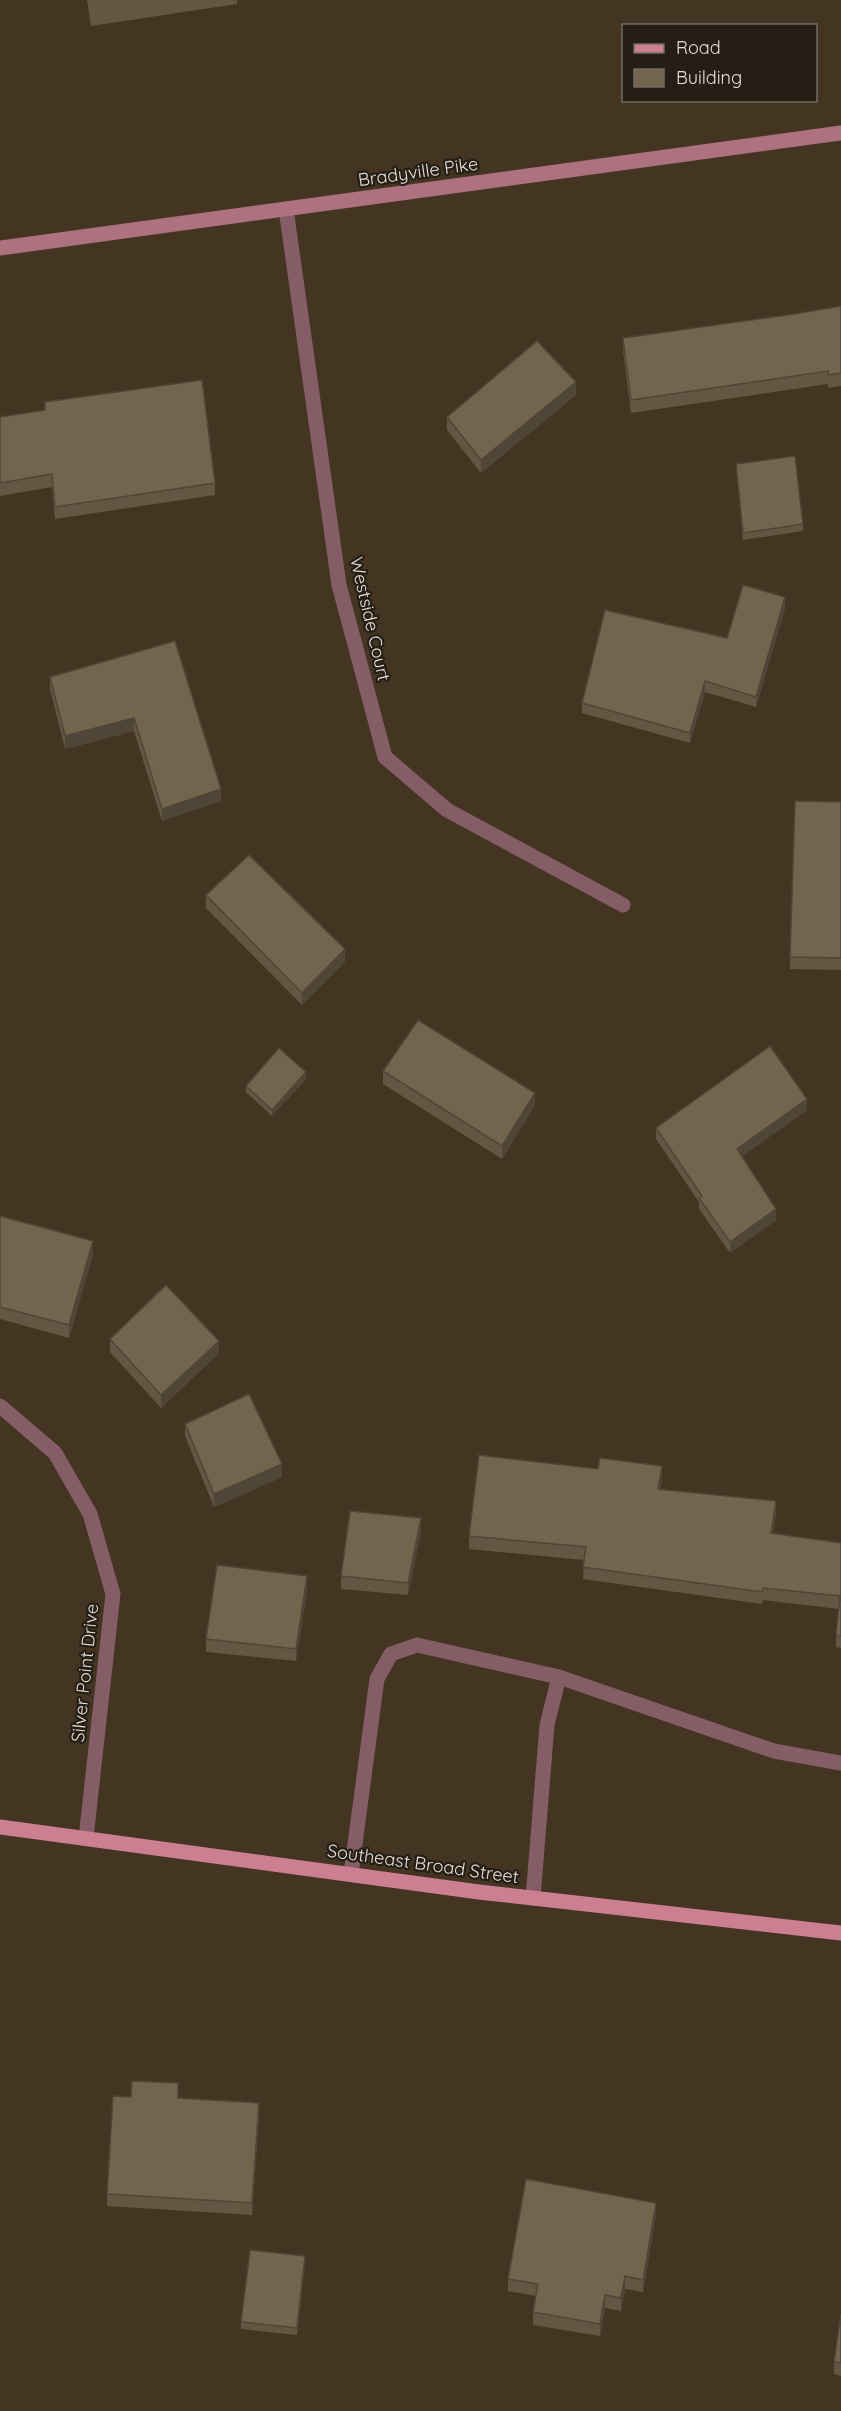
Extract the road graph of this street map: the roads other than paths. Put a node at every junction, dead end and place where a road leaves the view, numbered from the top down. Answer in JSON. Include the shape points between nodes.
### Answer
{"nodes":[{"id":1,"x":841,"y":134,"type":"edge"},
{"id":2,"x":286,"y":209,"type":"junction"},
{"id":3,"x":0,"y":248,"type":"edge"},
{"id":4,"x":623,"y":905,"type":"dead end"},
{"id":5,"x":0,"y":1406,"type":"edge"},
{"id":6,"x":559,"y":1677,"type":"junction"},
{"id":7,"x":841,"y":1763,"type":"edge"},
{"id":8,"x":0,"y":1827,"type":"edge"},
{"id":9,"x":86,"y":1838,"type":"junction"},
{"id":10,"x":351,"y":1874,"type":"junction"},
{"id":11,"x":533,"y":1898,"type":"junction"},
{"id":12,"x":841,"y":1933,"type":"edge"}],
"edges":[{"from":1,"to":2,"type":"main road","name":"Bradyville Pike"},
{"from":2,"to":3,"type":"main road","name":"Bradyville Pike"},
{"from":2,"to":4,"type":"street","name":"Westside Court","via":[[339,585],[385,757],[447,810]]},
{"from":5,"to":9,"type":"street","name":"Silver Point Drive","via":[[55,1453],[90,1514],[113,1594]]},
{"from":6,"to":7,"type":"street","via":[[774,1751]]},
{"from":6,"to":10,"type":"street","via":[[417,1645],[391,1654],[377,1679]]},
{"from":6,"to":11,"type":"street","via":[[547,1725]]},
{"from":8,"to":9,"type":"main road","name":"Southeast Broad Street"},
{"from":9,"to":10,"type":"main road","name":"Southeast Broad Street"},
{"from":10,"to":11,"type":"main road","name":"Southeast Broad Street"},
{"from":11,"to":12,"type":"main road","name":"Southeast Broad Street"}]}
